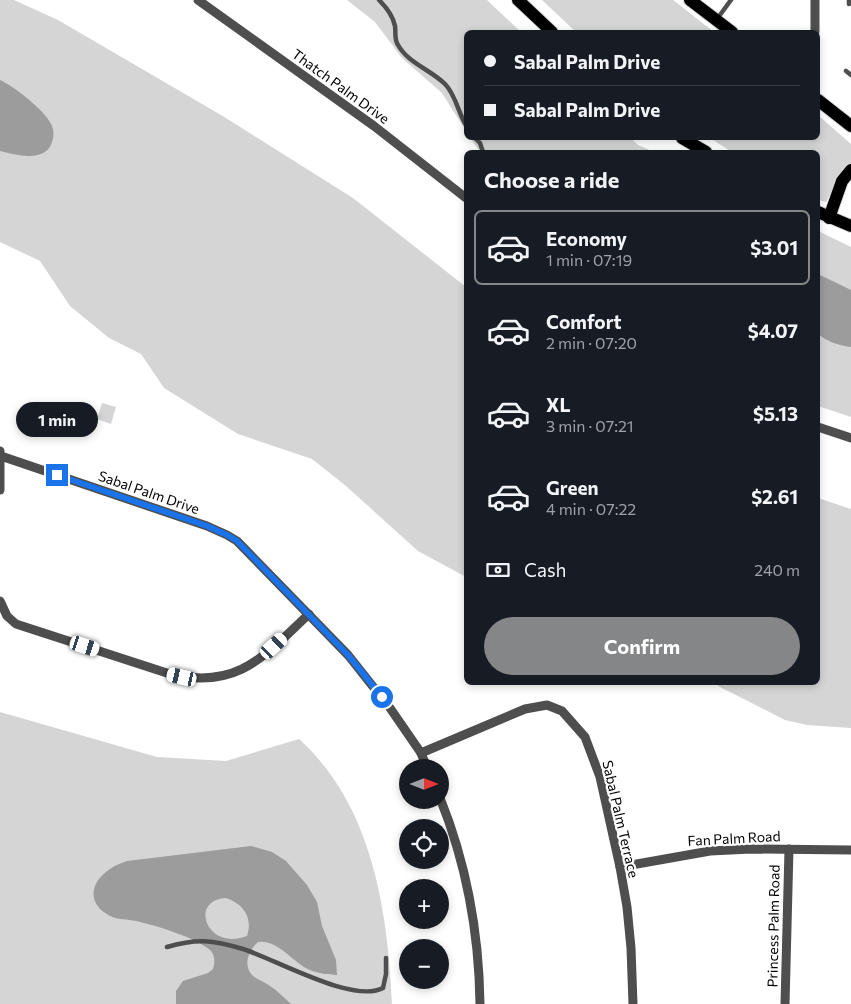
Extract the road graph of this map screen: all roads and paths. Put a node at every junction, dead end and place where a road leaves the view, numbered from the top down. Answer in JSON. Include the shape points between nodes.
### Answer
{"nodes":[{"id":1,"x":198,"y":0,"type":"edge"},
{"id":2,"x":379,"y":0,"type":"edge"},
{"id":3,"x":518,"y":0,"type":"edge"},
{"id":4,"x":690,"y":0,"type":"edge"},
{"id":5,"x":731,"y":0,"type":"edge"},
{"id":6,"x":815,"y":0,"type":"edge"},
{"id":7,"x":716,"y":20,"type":"junction"},
{"id":8,"x":550,"y":30,"type":"edge"},
{"id":9,"x":729,"y":30,"type":"edge"},
{"id":10,"x":815,"y":30,"type":"edge"},
{"id":11,"x":846,"y":71,"type":"dead end"},
{"id":12,"x":851,"y":75,"type":"edge"},
{"id":13,"x":820,"y":102,"type":"edge"},
{"id":14,"x":464,"y":122,"type":"edge"},
{"id":15,"x":851,"y":126,"type":"edge"},
{"id":16,"x":685,"y":140,"type":"edge"},
{"id":17,"x":703,"y":150,"type":"edge"},
{"id":18,"x":851,"y":170,"type":"edge"},
{"id":19,"x":464,"y":196,"type":"edge"},
{"id":20,"x":823,"y":215,"type":"edge"},
{"id":21,"x":851,"y":226,"type":"edge"},
{"id":22,"x":820,"y":428,"type":"edge"},
{"id":23,"x":851,"y":438,"type":"edge"},
{"id":24,"x":0,"y":451,"type":"edge"},
{"id":25,"x":0,"y":456,"type":"edge"},
{"id":26,"x":0,"y":490,"type":"edge"},
{"id":27,"x":0,"y":601,"type":"edge"},
{"id":28,"x":309,"y":614,"type":"junction"},
{"id":29,"x":421,"y":753,"type":"junction"},
{"id":30,"x":423,"y":759,"type":"edge"},
{"id":31,"x":444,"y":809,"type":"edge"},
{"id":32,"x":788,"y":849,"type":"junction"},
{"id":33,"x":851,"y":850,"type":"edge"},
{"id":34,"x":620,"y":867,"type":"junction"},
{"id":35,"x":167,"y":947,"type":"dead end"},
{"id":36,"x":386,"y":958,"type":"dead end"},
{"id":37,"x":480,"y":1004,"type":"edge"},
{"id":38,"x":633,"y":1004,"type":"edge"},
{"id":39,"x":785,"y":1004,"type":"edge"}],
"edges":[{"from":1,"to":19,"type":"street","name":"Thatch Palm Drive","via":[[374,126]]},
{"from":2,"to":14,"type":"lane","via":[[388,11],[398,45],[409,59],[446,84]]},
{"from":3,"to":8,"type":"main road"},
{"from":4,"to":7,"type":"main road"},
{"from":5,"to":7,"type":"lane"},
{"from":6,"to":10,"type":"street"},
{"from":7,"to":9,"type":"main road"},
{"from":11,"to":12,"type":"lane"},
{"from":13,"to":15,"type":"main road"},
{"from":16,"to":17,"type":"main road"},
{"from":18,"to":20,"type":"main road"},
{"from":20,"to":21,"type":"main road"},
{"from":22,"to":23,"type":"street"},
{"from":24,"to":25,"type":"street"},
{"from":25,"to":26,"type":"street"},
{"from":25,"to":28,"type":"street","name":"Sabal Palm Drive","via":[[227,535],[247,549]]},
{"from":27,"to":28,"type":"street","via":[[7,616],[16,624],[170,674],[194,678],[219,677],[253,664]]},
{"from":28,"to":29,"type":"street","name":"Sabal Palm Drive","via":[[366,675]]},
{"from":29,"to":30,"type":"street","name":"Sabal Palm Drive"},
{"from":29,"to":34,"type":"street","name":"Sabal Palm Terrace","via":[[525,709],[547,705],[562,711],[585,737],[600,777]]},
{"from":31,"to":37,"type":"street","via":[[472,904],[478,944]]},
{"from":32,"to":33,"type":"street","name":"Fan Palm Road"},
{"from":32,"to":34,"type":"street","name":"Fan Palm Road","via":[[710,851]]},
{"from":32,"to":39,"type":"street","name":"Princess Palm Road"},
{"from":34,"to":38,"type":"street","name":"Sabal Palm Terrace","via":[[630,940]]},
{"from":35,"to":36,"type":"lane","via":[[188,941],[225,944],[256,954],[326,988],[350,994],[369,994],[382,988]]}]}
